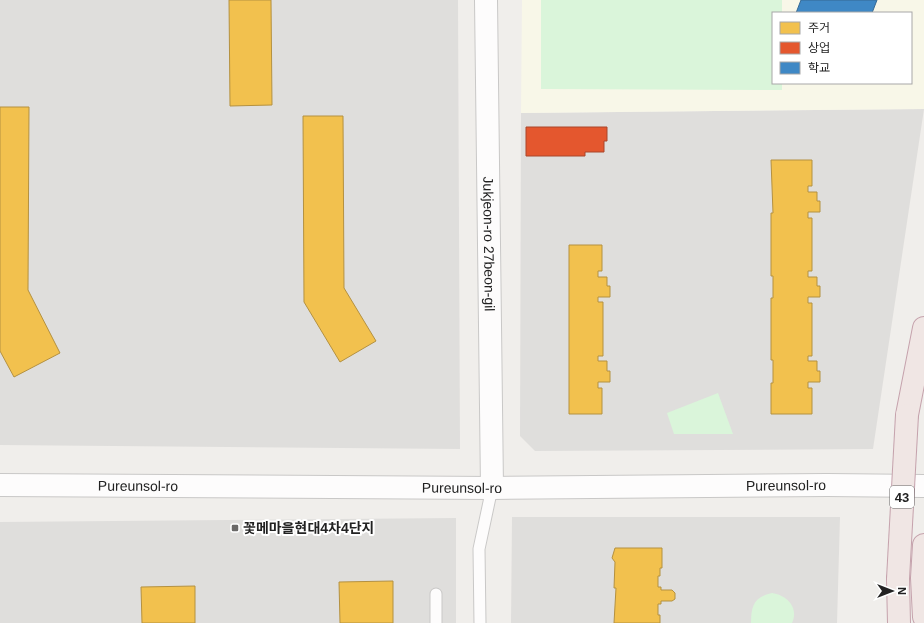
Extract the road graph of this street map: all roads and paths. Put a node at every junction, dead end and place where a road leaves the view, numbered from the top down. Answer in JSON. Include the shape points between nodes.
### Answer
{"nodes":[{"id":1,"x":486,"y":0,"type":"edge"},
{"id":2,"x":924,"y":328,"type":"edge"},
{"id":3,"x":0,"y":485,"type":"edge"},
{"id":4,"x":924,"y":486,"type":"edge"},
{"id":5,"x":492,"y":488,"type":"junction"},
{"id":6,"x":924,"y":545,"type":"edge"},
{"id":7,"x":436,"y":594,"type":"dead end"},
{"id":8,"x":924,"y":617,"type":"edge"},
{"id":9,"x":436,"y":623,"type":"edge"},
{"id":10,"x":480,"y":623,"type":"edge"},
{"id":11,"x":899,"y":623,"type":"edge"}],
"edges":[{"from":1,"to":5,"type":"street","name":"Jukjeon-ro 27beon-gil"},
{"from":2,"to":11,"type":"highway","number":"43","bridge":true,"via":[[907,415],[898,579]]},
{"from":3,"to":5,"type":"street","name":"Pureunsol-ro"},
{"from":4,"to":5,"type":"street","name":"Pureunsol-ro","via":[[827,484]]},
{"from":5,"to":10,"type":"lane","via":[[479,549]]},
{"from":6,"to":8,"type":"highway"},
{"from":7,"to":9,"type":"lane"}]}
